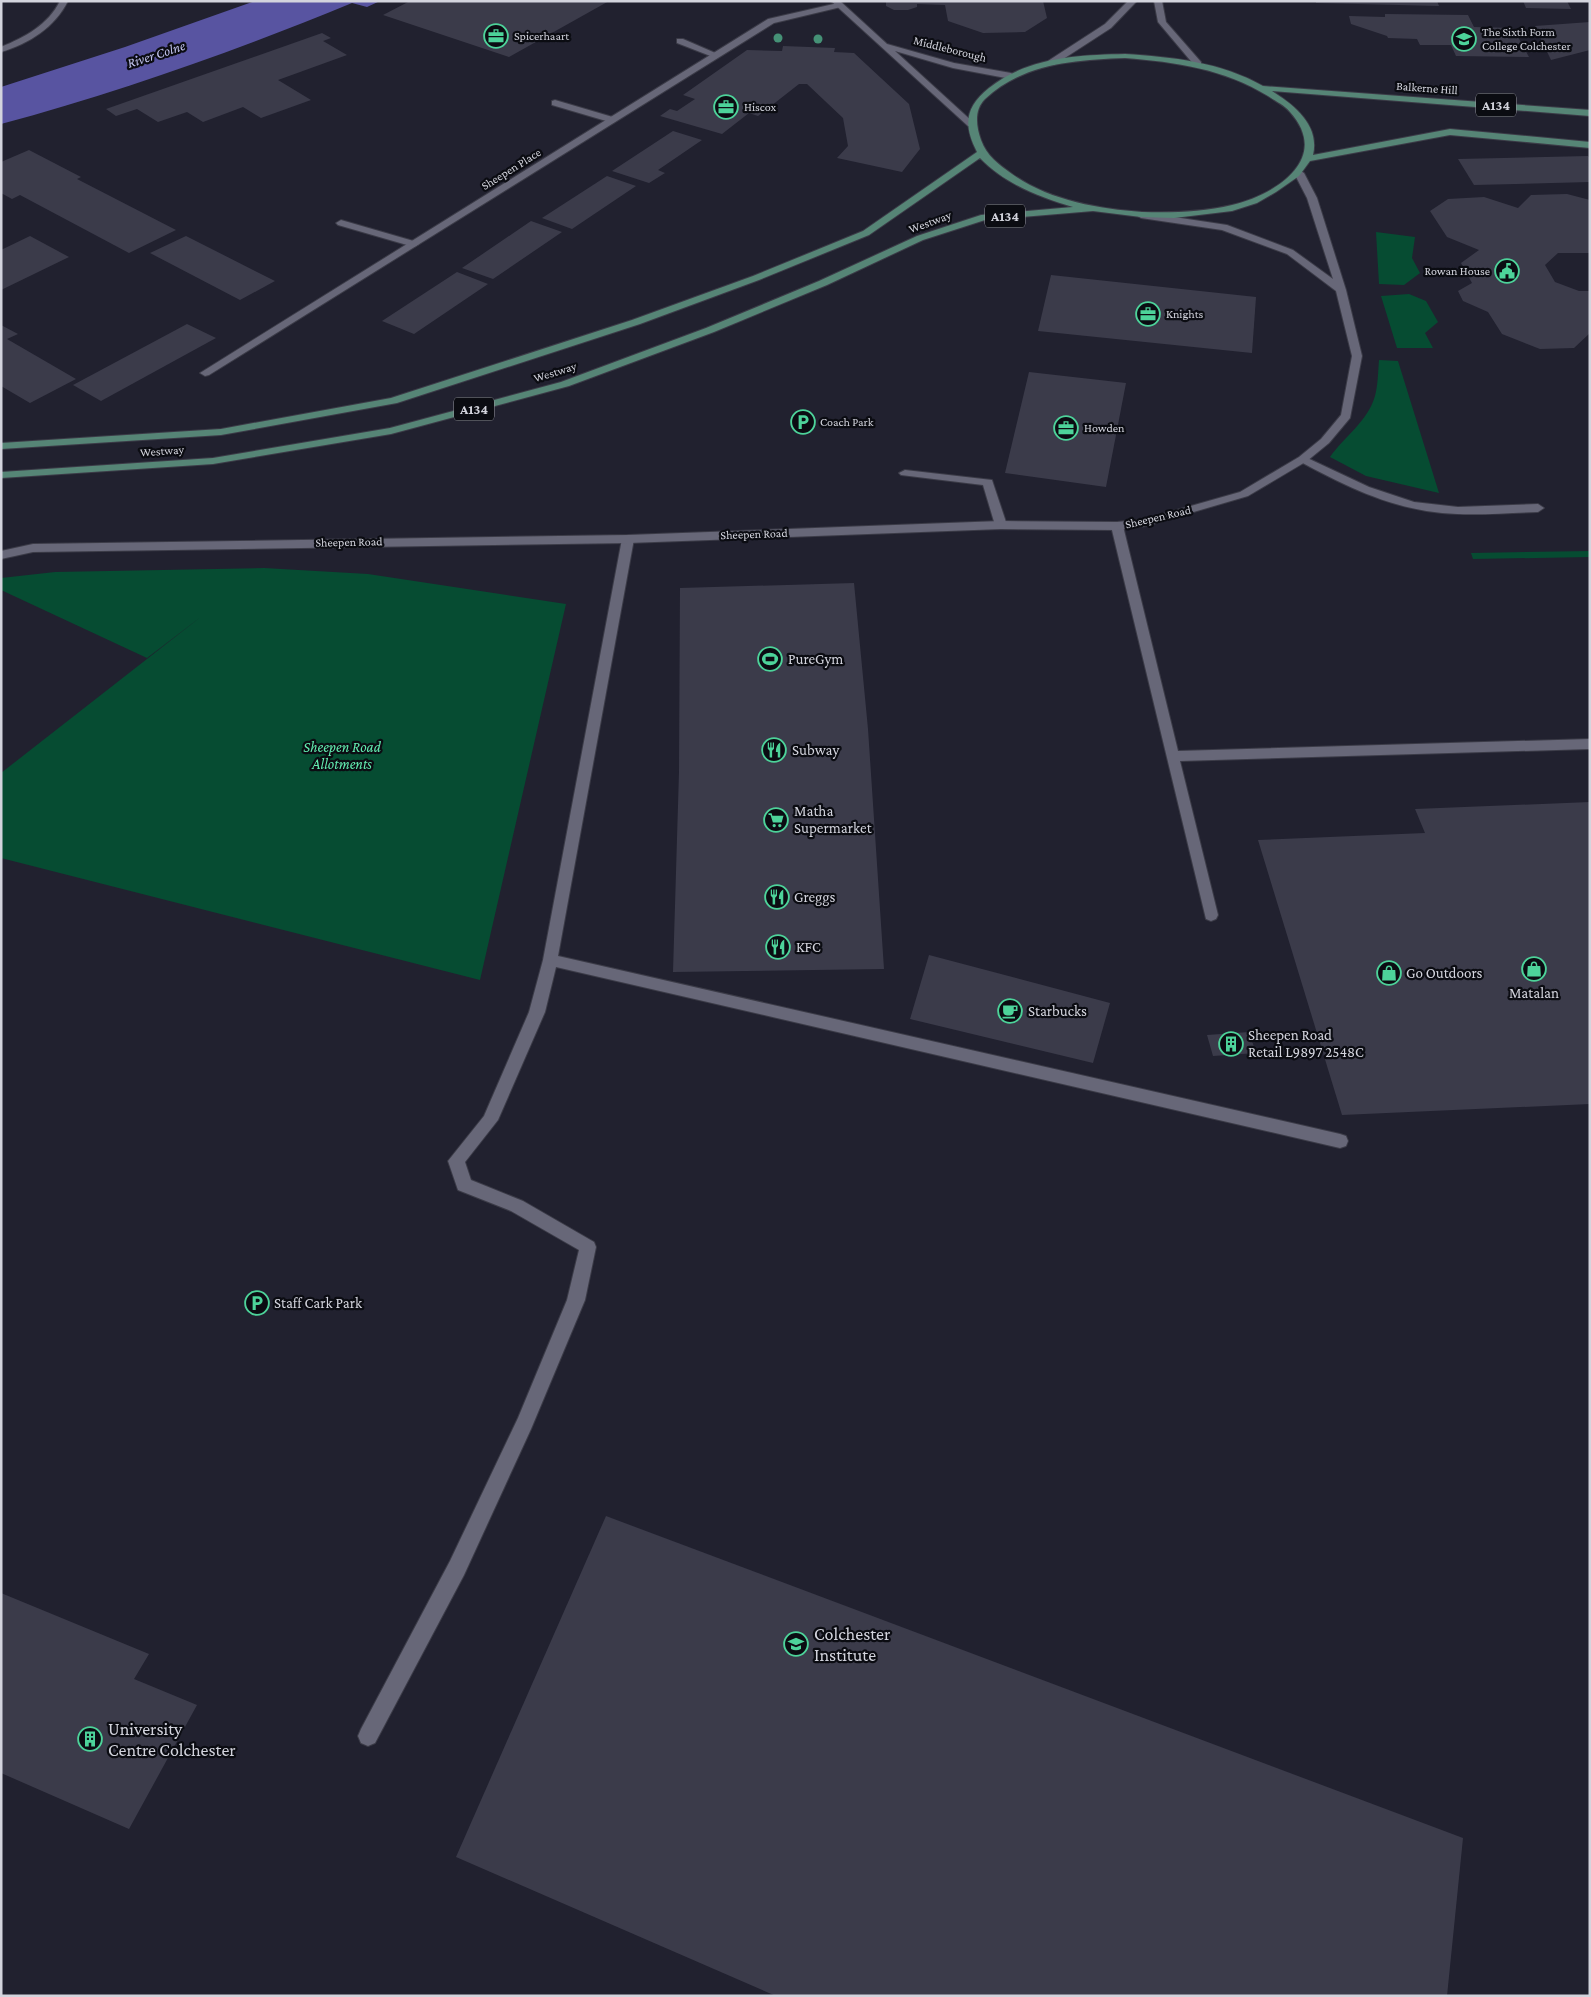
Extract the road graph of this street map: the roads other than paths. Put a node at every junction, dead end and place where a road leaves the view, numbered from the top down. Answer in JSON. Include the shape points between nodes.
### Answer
{"nodes":[{"id":1,"x":64,"y":1,"type":"edge"},
{"id":2,"x":1133,"y":1,"type":"edge"},
{"id":3,"x":1158,"y":1,"type":"edge"},
{"id":4,"x":836,"y":3,"type":"edge"},
{"id":5,"x":680,"y":41,"type":"dead end"},
{"id":6,"x":884,"y":45,"type":"junction"},
{"id":7,"x":1,"y":50,"type":"edge"},
{"id":8,"x":716,"y":55,"type":"junction"},
{"id":9,"x":1051,"y":63,"type":"junction"},
{"id":10,"x":1198,"y":64,"type":"junction"},
{"id":11,"x":1011,"y":76,"type":"junction"},
{"id":12,"x":1263,"y":88,"type":"junction"},
{"id":13,"x":555,"y":103,"type":"dead end"},
{"id":14,"x":1590,"y":113,"type":"edge"},
{"id":15,"x":613,"y":120,"type":"junction"},
{"id":16,"x":971,"y":124,"type":"junction"},
{"id":17,"x":1590,"y":145,"type":"edge"},
{"id":18,"x":981,"y":153,"type":"junction"},
{"id":19,"x":1308,"y":159,"type":"junction"},
{"id":20,"x":1299,"y":173,"type":"junction"},
{"id":21,"x":1093,"y":208,"type":"junction"},
{"id":22,"x":1139,"y":214,"type":"junction"},
{"id":23,"x":341,"y":223,"type":"dead end"},
{"id":24,"x":414,"y":244,"type":"junction"},
{"id":25,"x":1341,"y":290,"type":"junction"},
{"id":26,"x":205,"y":373,"type":"dead end"},
{"id":27,"x":1,"y":446,"type":"edge"},
{"id":28,"x":1303,"y":459,"type":"junction"},
{"id":29,"x":905,"y":473,"type":"dead end"},
{"id":30,"x":1,"y":475,"type":"edge"},
{"id":31,"x":1538,"y":508,"type":"dead end"},
{"id":32,"x":1001,"y":525,"type":"junction"},
{"id":33,"x":1117,"y":526,"type":"junction"},
{"id":34,"x":628,"y":539,"type":"junction"},
{"id":35,"x":1,"y":555,"type":"edge"},
{"id":36,"x":1590,"y":744,"type":"edge"},
{"id":37,"x":1174,"y":756,"type":"junction"},
{"id":38,"x":1211,"y":915,"type":"dead end"},
{"id":39,"x":550,"y":960,"type":"junction"},
{"id":40,"x":1340,"y":1141,"type":"dead end"},
{"id":41,"x":368,"y":1736,"type":"dead end"}],
"edges":[{"from":1,"to":7,"type":"street","via":[[53,18],[35,33]]},
{"from":2,"to":9,"type":"street","via":[[1108,26]]},
{"from":3,"to":10,"type":"street","via":[[1162,22]]},
{"from":4,"to":6,"type":"street","name":"Middleborough"},
{"from":4,"to":8,"type":"street","name":"Sheepen Place","via":[[771,21]]},
{"from":5,"to":8,"type":"street"},
{"from":6,"to":11,"type":"street","name":"Middleborough","via":[[953,65]]},
{"from":6,"to":16,"type":"street","name":"Middleborough"},
{"from":8,"to":15,"type":"street","name":"Sheepen Place"},
{"from":9,"to":10,"type":"main road","number":"A134","via":[[1095,56],[1125,56]]},
{"from":9,"to":11,"type":"main road","number":"A134"},
{"from":10,"to":12,"type":"main road","number":"A134"},
{"from":11,"to":16,"type":"main road","number":"A134","via":[[981,98]]},
{"from":12,"to":14,"type":"main road","name":"Balkerne Hill","number":"A134"},
{"from":12,"to":19,"type":"main road","number":"A134","via":[[1292,108],[1304,122],[1311,141]]},
{"from":13,"to":15,"type":"street"},
{"from":15,"to":24,"type":"street","name":"Sheepen Place"},
{"from":16,"to":18,"type":"main road","number":"A134"},
{"from":17,"to":19,"type":"main road","number":"A134","via":[[1450,132]]},
{"from":18,"to":21,"type":"main road","number":"A134","via":[[1002,173],[1022,184],[1054,198]]},
{"from":18,"to":27,"type":"main road","name":"Westway","number":"A134","via":[[866,233],[636,322],[393,401],[221,432]]},
{"from":19,"to":20,"type":"main road","number":"A134"},
{"from":20,"to":22,"type":"main road","number":"A134","via":[[1263,198],[1232,208],[1196,214]]},
{"from":20,"to":25,"type":"street","name":"Sheepen Road","via":[[1312,198]]},
{"from":21,"to":22,"type":"main road","number":"A134"},
{"from":21,"to":30,"type":"main road","name":"Westway","number":"A134","via":[[984,217],[920,238],[719,327],[565,384],[391,431],[213,461]]},
{"from":22,"to":25,"type":"street","via":[[1224,227],[1290,252]]},
{"from":23,"to":24,"type":"street"},
{"from":24,"to":26,"type":"street","name":"Sheepen Place"},
{"from":25,"to":28,"type":"street","name":"Sheepen Road","via":[[1357,356],[1346,416],[1325,442]]},
{"from":28,"to":31,"type":"street","via":[[1377,494],[1416,506],[1450,510]]},
{"from":28,"to":33,"type":"street","name":"Sheepen Road","via":[[1244,494],[1146,522]]},
{"from":29,"to":32,"type":"street","via":[[988,482]]},
{"from":32,"to":33,"type":"street","name":"Sheepen Road"},
{"from":32,"to":34,"type":"street","name":"Sheepen Road"},
{"from":33,"to":37,"type":"street"},
{"from":34,"to":35,"type":"street","name":"Sheepen Road","via":[[43,548]]},
{"from":34,"to":39,"type":"street"},
{"from":36,"to":37,"type":"street"},
{"from":37,"to":38,"type":"street"},
{"from":39,"to":40,"type":"street"},
{"from":39,"to":41,"type":"street","via":[[537,1012],[490,1120],[456,1161],[464,1185],[517,1206],[588,1247],[576,1300],[525,1423],[457,1568]]}]}
